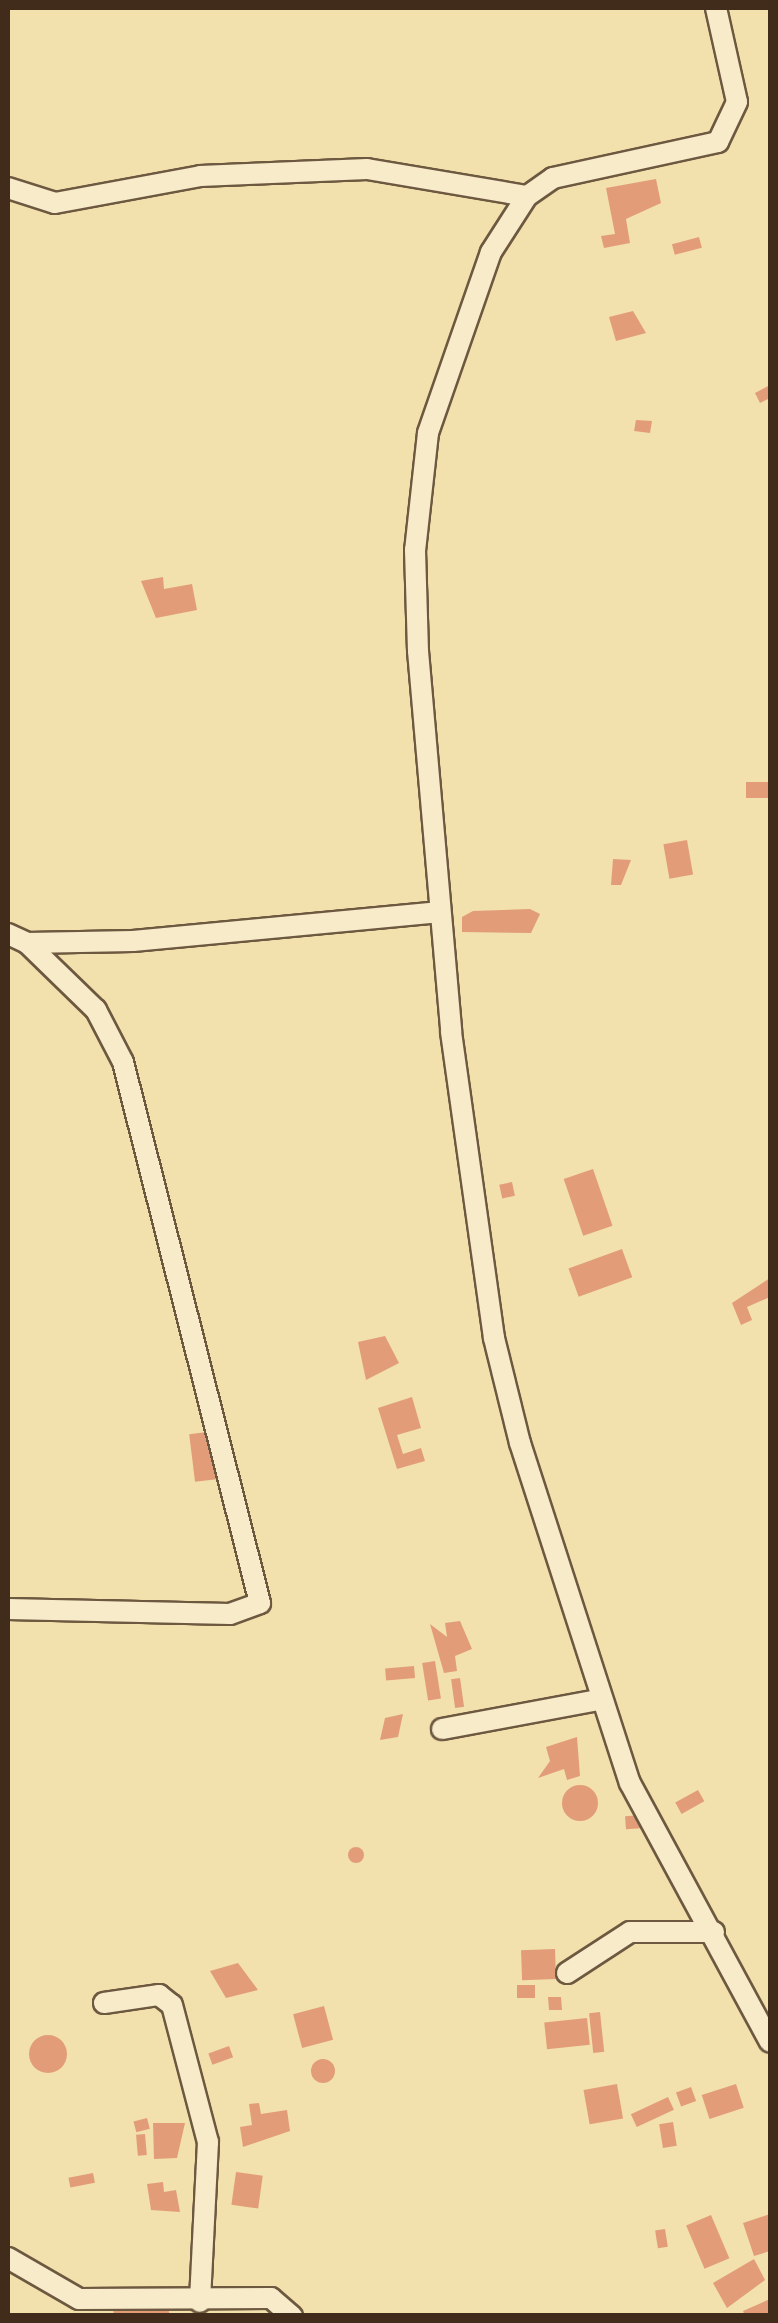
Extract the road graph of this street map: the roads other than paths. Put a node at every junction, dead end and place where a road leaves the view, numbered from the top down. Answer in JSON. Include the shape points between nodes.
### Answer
{"nodes":[{"id":1,"x":716,"y":8,"type":"edge"},
{"id":2,"x":8,"y":188,"type":"edge"},
{"id":3,"x":527,"y":196,"type":"junction"},
{"id":4,"x":438,"y":912,"type":"junction"},
{"id":5,"x":17,"y":938,"type":"edge"},
{"id":6,"x":8,"y":1608,"type":"edge"},
{"id":7,"x":598,"y":1700,"type":"junction"},
{"id":8,"x":442,"y":1729,"type":"dead end"},
{"id":9,"x":714,"y":1932,"type":"junction"},
{"id":10,"x":566,"y":1973,"type":"dead end"},
{"id":11,"x":104,"y":2004,"type":"dead end"},
{"id":12,"x":770,"y":2042,"type":"edge"},
{"id":13,"x":8,"y":2258,"type":"edge"},
{"id":14,"x":200,"y":2302,"type":"junction"},
{"id":15,"x":292,"y":2316,"type":"edge"}],
"edges":[{"from":1,"to":3,"type":"street","via":[[736,102],[718,142],[553,178]]},
{"from":2,"to":3,"type":"street","via":[[54,203],[200,176],[367,169]]},
{"from":3,"to":4,"type":"street","via":[[454,338],[418,491],[418,651]]},
{"from":4,"to":5,"type":"street"},
{"from":4,"to":7,"type":"street","via":[[494,1338]]},
{"from":5,"to":6,"type":"street","via":[[96,1010],[123,1062],[260,1603],[230,1614]]},
{"from":7,"to":8,"type":"street"},
{"from":7,"to":9,"type":"street","via":[[630,1783]]},
{"from":9,"to":10,"type":"street","via":[[630,1932]]},
{"from":9,"to":12,"type":"street"},
{"from":11,"to":14,"type":"street","via":[[159,1995],[172,2005],[208,2142]]},
{"from":13,"to":14,"type":"street","via":[[79,2299]]},
{"from":14,"to":15,"type":"street","via":[[271,2298]]}]}
